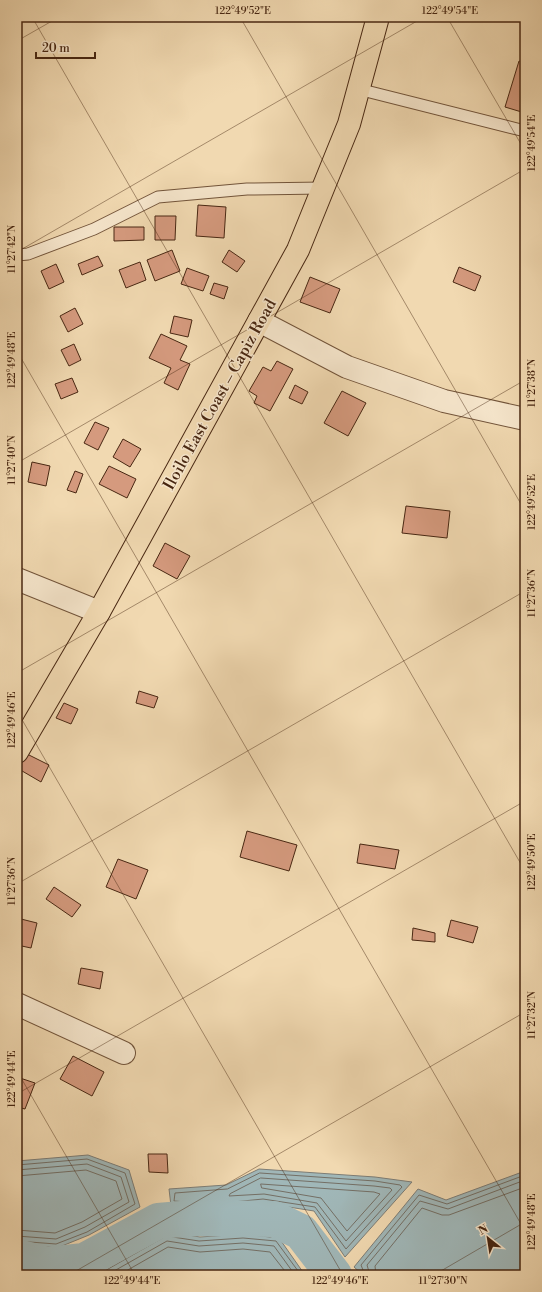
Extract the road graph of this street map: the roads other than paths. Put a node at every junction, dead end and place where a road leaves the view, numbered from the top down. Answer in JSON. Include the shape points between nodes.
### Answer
{"nodes":[{"id":1,"x":378,"y":17,"type":"edge"},
{"id":2,"x":358,"y":89,"type":"junction"},
{"id":3,"x":525,"y":131,"type":"edge"},
{"id":4,"x":323,"y":188,"type":"junction"},
{"id":5,"x":17,"y":255,"type":"edge"},
{"id":6,"x":259,"y":321,"type":"junction"},
{"id":7,"x":525,"y":419,"type":"edge"},
{"id":8,"x":17,"y":579,"type":"edge"},
{"id":9,"x":99,"y":612,"type":"junction"},
{"id":10,"x":17,"y":752,"type":"edge"},
{"id":11,"x":17,"y":1004,"type":"edge"},
{"id":12,"x":124,"y":1053,"type":"dead end"}],
"edges":[{"from":1,"to":2,"type":"main road","name":"Iloilo East Coast – Capiz Road"},
{"from":2,"to":3,"type":"lane"},
{"from":2,"to":4,"type":"main road","name":"Iloilo East Coast – Capiz Road","via":[[349,124]]},
{"from":4,"to":5,"type":"lane","via":[[247,189],[158,197],[94,229],[28,254]]},
{"from":4,"to":6,"type":"main road","name":"Iloilo East Coast – Capiz Road","via":[[298,250]]},
{"from":6,"to":7,"type":"street","via":[[347,367],[444,401]]},
{"from":6,"to":9,"type":"main road","name":"Iloilo East Coast – Capiz Road"},
{"from":8,"to":9,"type":"street"},
{"from":9,"to":10,"type":"main road","name":"Iloilo East Coast – Capiz Road"},
{"from":11,"to":12,"type":"street"}]}
